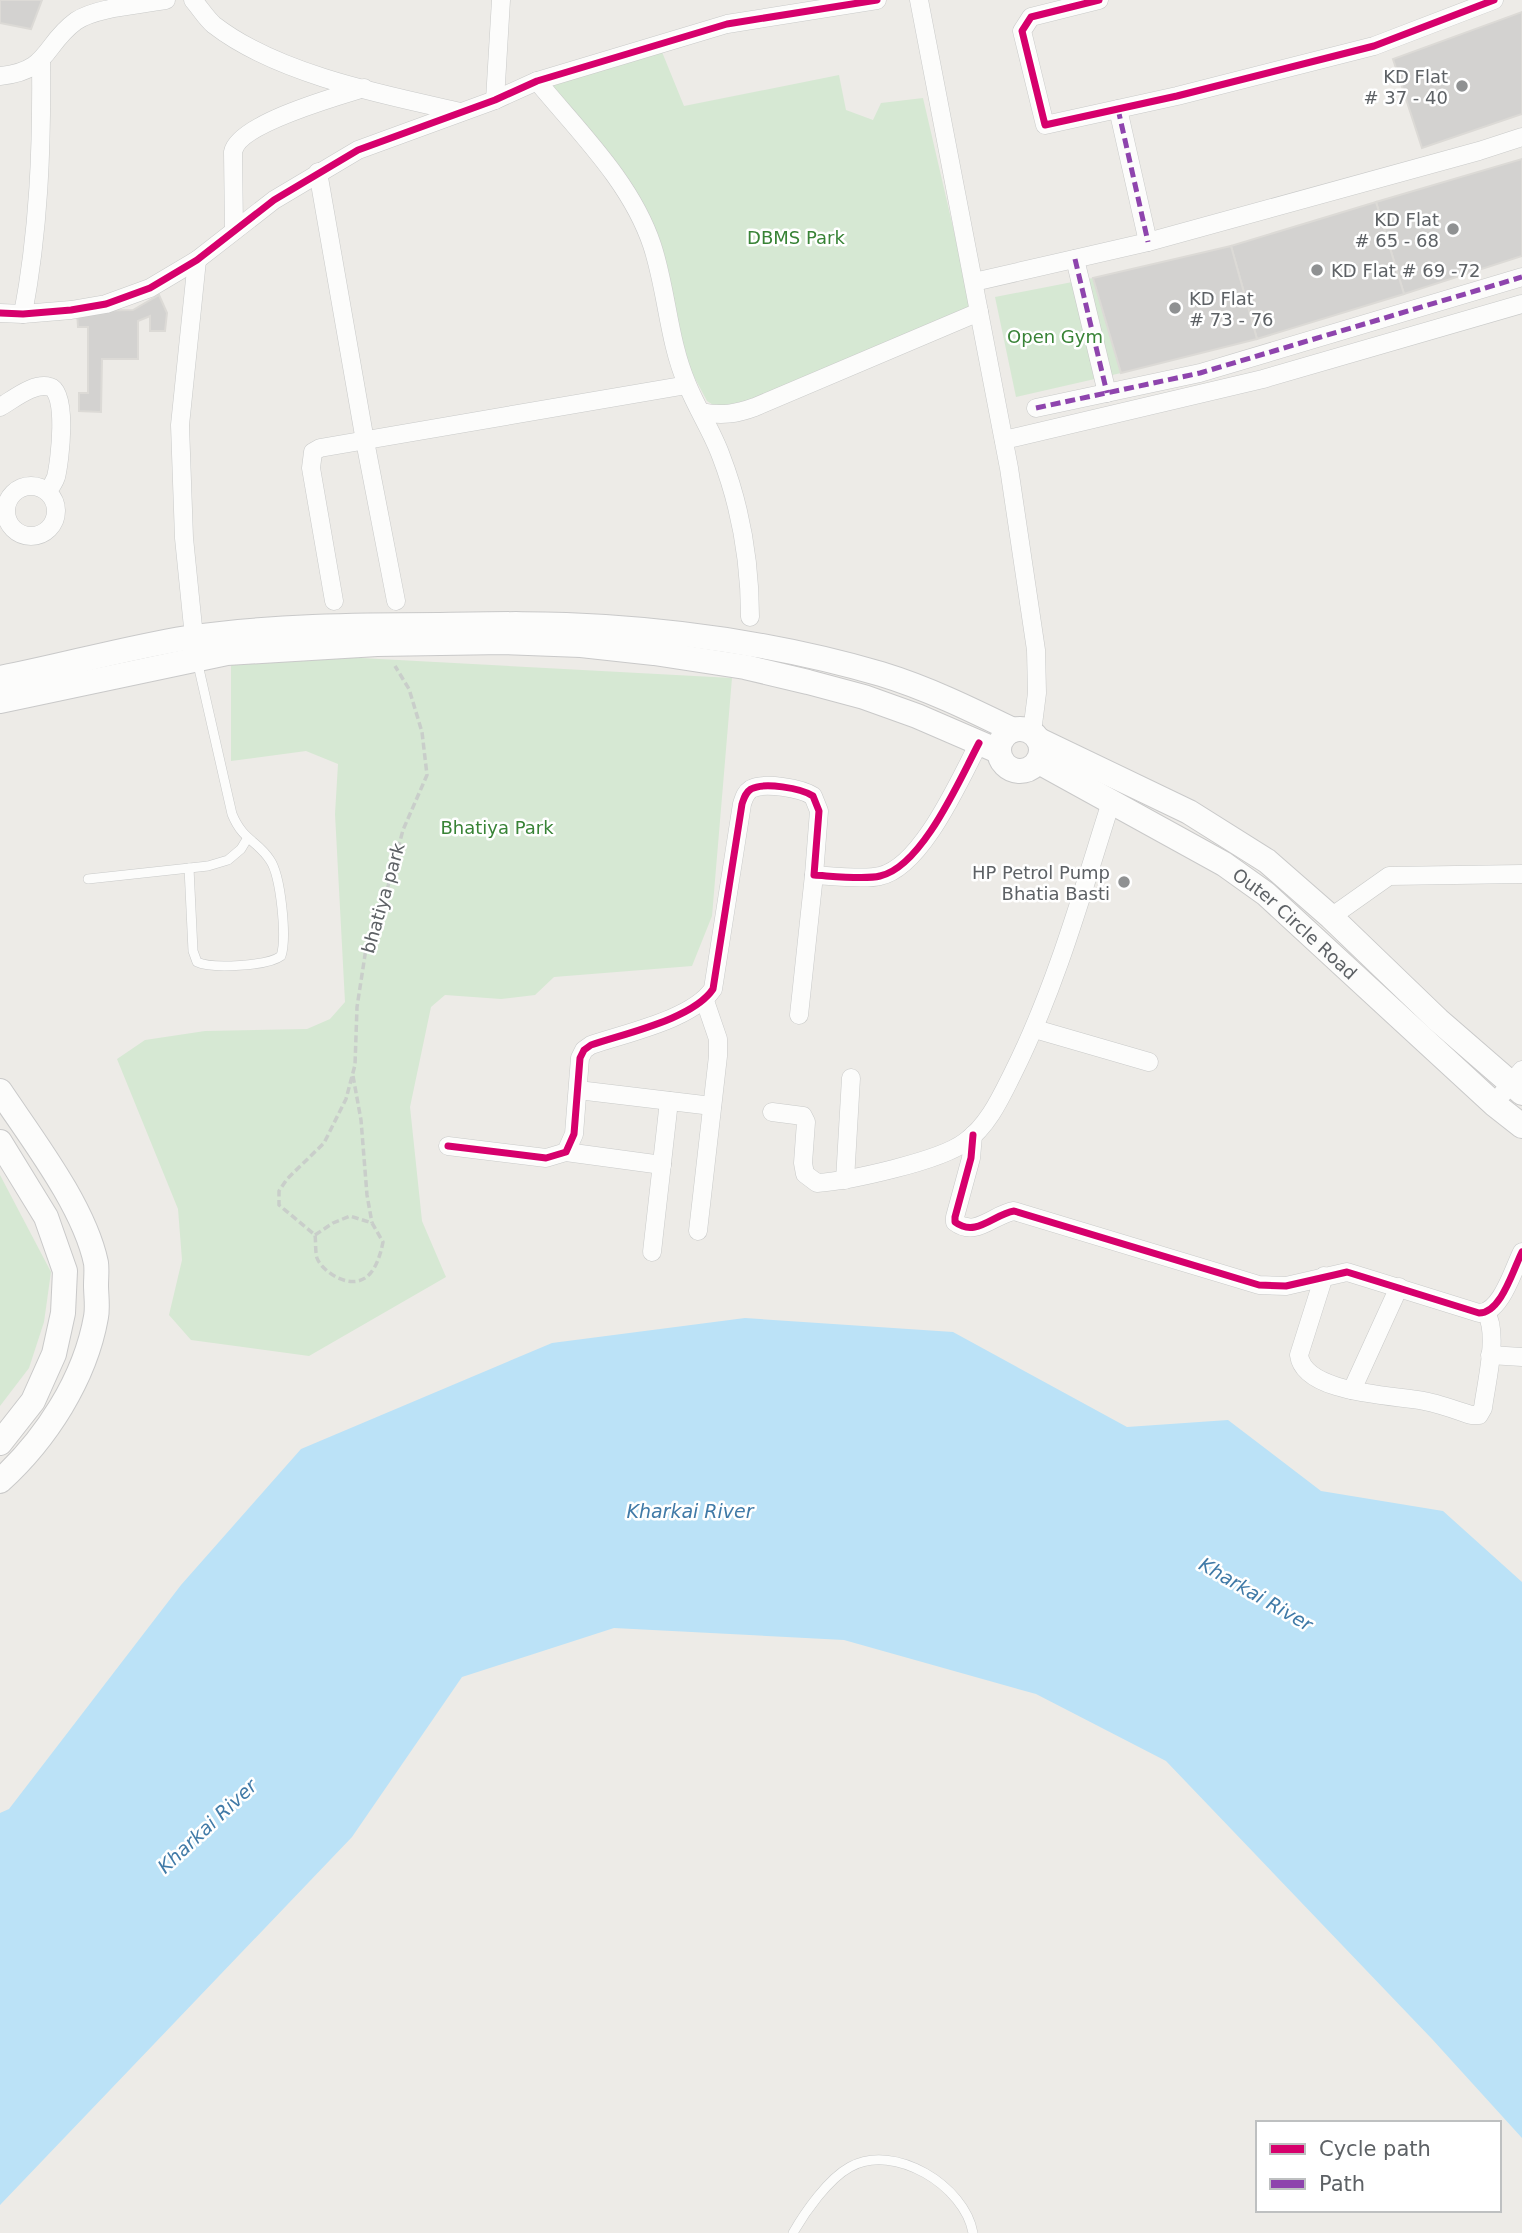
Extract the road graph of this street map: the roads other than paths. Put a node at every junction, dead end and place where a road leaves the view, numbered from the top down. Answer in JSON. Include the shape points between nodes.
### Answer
{"nodes":[{"id":1,"x":166,"y":0,"type":"edge"},
{"id":2,"x":193,"y":0,"type":"edge"},
{"id":3,"x":501,"y":0,"type":"edge"},
{"id":4,"x":877,"y":0,"type":"edge"},
{"id":5,"x":919,"y":0,"type":"edge"},
{"id":6,"x":1099,"y":0,"type":"edge"},
{"id":7,"x":1494,"y":0,"type":"edge"},
{"id":8,"x":41,"y":61,"type":"junction"},
{"id":9,"x":0,"y":76,"type":"edge"},
{"id":10,"x":537,"y":81,"type":"junction"},
{"id":11,"x":364,"y":88,"type":"junction"},
{"id":12,"x":495,"y":100,"type":"junction"},
{"id":13,"x":1118,"y":109,"type":"junction"},
{"id":14,"x":461,"y":112,"type":"junction"},
{"id":15,"x":1522,"y":136,"type":"edge"},
{"id":16,"x":318,"y":172,"type":"junction"},
{"id":17,"x":234,"y":231,"type":"junction"},
{"id":18,"x":1148,"y":242,"type":"junction"},
{"id":19,"x":1076,"y":259,"type":"junction"},
{"id":20,"x":197,"y":260,"type":"junction"},
{"id":21,"x":1522,"y":277,"type":"edge"},
{"id":22,"x":974,"y":282,"type":"junction"},
{"id":23,"x":1522,"y":304,"type":"edge"},
{"id":24,"x":979,"y":312,"type":"junction"},
{"id":25,"x":0,"y":313,"type":"edge"},
{"id":26,"x":23,"y":314,"type":"junction"},
{"id":27,"x":687,"y":385,"type":"junction"},
{"id":28,"x":1107,"y":393,"type":"junction"},
{"id":29,"x":0,"y":407,"type":"edge"},
{"id":30,"x":1036,"y":408,"type":"dead end"},
{"id":31,"x":701,"y":412,"type":"junction"},
{"id":32,"x":1004,"y":440,"type":"junction"},
{"id":33,"x":365,"y":441,"type":"junction"},
{"id":34,"x":47,"y":491,"type":"junction"},
{"id":35,"x":3,"y":503,"type":"edge"},
{"id":36,"x":334,"y":601,"type":"dead end"},
{"id":37,"x":396,"y":601,"type":"dead end"},
{"id":38,"x":750,"y":617,"type":"dead end"},
{"id":39,"x":195,"y":648,"type":"junction"},
{"id":40,"x":0,"y":678,"type":"edge"},
{"id":41,"x":0,"y":701,"type":"edge"},
{"id":42,"x":1031,"y":741,"type":"junction"},
{"id":43,"x":989,"y":747,"type":"junction"},
{"id":44,"x":1111,"y":802,"type":"junction"},
{"id":45,"x":247,"y":839,"type":"junction"},
{"id":46,"x":188,"y":868,"type":"junction"},
{"id":47,"x":1522,"y":874,"type":"edge"},
{"id":48,"x":814,"y":875,"type":"junction"},
{"id":49,"x":88,"y":879,"type":"dead end"},
{"id":50,"x":1331,"y":916,"type":"junction"},
{"id":51,"x":705,"y":1001,"type":"junction"},
{"id":52,"x":799,"y":1015,"type":"dead end"},
{"id":53,"x":1035,"y":1029,"type":"junction"},
{"id":54,"x":1149,"y":1062,"type":"dead end"},
{"id":55,"x":851,"y":1077,"type":"dead end"},
{"id":56,"x":1518,"y":1082,"type":"edge"},
{"id":57,"x":578,"y":1090,"type":"junction"},
{"id":58,"x":0,"y":1091,"type":"edge"},
{"id":59,"x":669,"y":1101,"type":"junction"},
{"id":60,"x":1494,"y":1104,"type":"junction"},
{"id":61,"x":712,"y":1106,"type":"junction"},
{"id":62,"x":772,"y":1112,"type":"dead end"},
{"id":63,"x":1522,"y":1126,"type":"edge"},
{"id":64,"x":973,"y":1135,"type":"junction"},
{"id":65,"x":0,"y":1142,"type":"edge"},
{"id":66,"x":448,"y":1146,"type":"dead end"},
{"id":67,"x":566,"y":1152,"type":"junction"},
{"id":68,"x":662,"y":1165,"type":"junction"},
{"id":69,"x":845,"y":1180,"type":"junction"},
{"id":70,"x":698,"y":1231,"type":"dead end"},
{"id":71,"x":652,"y":1252,"type":"dead end"},
{"id":72,"x":1522,"y":1252,"type":"edge"},
{"id":73,"x":1324,"y":1276,"type":"junction"},
{"id":74,"x":1399,"y":1287,"type":"junction"},
{"id":75,"x":1486,"y":1313,"type":"junction"},
{"id":76,"x":1489,"y":1355,"type":"junction"},
{"id":77,"x":1522,"y":1357,"type":"edge"},
{"id":78,"x":1352,"y":1390,"type":"junction"},
{"id":79,"x":0,"y":1443,"type":"edge"},
{"id":80,"x":0,"y":1480,"type":"edge"},
{"id":81,"x":793,"y":2233,"type":"edge"},
{"id":82,"x":973,"y":2233,"type":"edge"}],
"edges":[{"from":1,"to":8,"type":"street","via":[[77,20]]},
{"from":2,"to":11,"type":"street","via":[[213,24],[255,50]]},
{"from":3,"to":12,"type":"street"},
{"from":4,"to":10,"type":"street","via":[[727,24]]},
{"from":5,"to":22,"type":"street"},
{"from":6,"to":13,"type":"street","via":[[1031,17],[1022,31],[1045,125]]},
{"from":7,"to":13,"type":"street","via":[[1374,46]]},
{"from":8,"to":9,"type":"street","via":[[29,70]]},
{"from":8,"to":26,"type":"street","via":[[38,218]]},
{"from":10,"to":12,"type":"street"},
{"from":10,"to":27,"type":"street","via":[[626,190],[639,214],[652,245]]},
{"from":11,"to":14,"type":"street"},
{"from":11,"to":17,"type":"street","via":[[292,111],[237,142],[233,152]]},
{"from":12,"to":14,"type":"street"},
{"from":13,"to":18,"type":"street"},
{"from":14,"to":16,"type":"street","via":[[358,150]]},
{"from":15,"to":18,"type":"street"},
{"from":16,"to":17,"type":"street"},
{"from":16,"to":33,"type":"street"},
{"from":17,"to":20,"type":"street"},
{"from":18,"to":19,"type":"street"},
{"from":19,"to":22,"type":"street"},
{"from":19,"to":28,"type":"street"},
{"from":20,"to":26,"type":"street","via":[[150,288],[106,304]]},
{"from":20,"to":39,"type":"street","via":[[180,425],[184,538]]},
{"from":21,"to":28,"type":"street","via":[[1200,373]]},
{"from":22,"to":24,"type":"street"},
{"from":23,"to":32,"type":"street","via":[[1264,379]]},
{"from":24,"to":31,"type":"street","via":[[736,414]]},
{"from":24,"to":32,"type":"street"},
{"from":25,"to":26,"type":"street"},
{"from":27,"to":31,"type":"street"},
{"from":27,"to":33,"type":"street"},
{"from":28,"to":30,"type":"street"},
{"from":29,"to":34,"type":"street","via":[[37,386],[55,389],[60,396],[56,475]]},
{"from":31,"to":38,"type":"street","via":[[721,455],[742,527]]},
{"from":32,"to":42,"type":"street","via":[[1036,650]]},
{"from":33,"to":36,"type":"street","via":[[320,448],[310,460]]},
{"from":33,"to":37,"type":"street"},
{"from":34,"to":35,"type":"street","via":[[23,487]]},
{"from":34,"to":35,"type":"street","via":[[56,513],[50,528],[36,536],[13,528]]},
{"from":39,"to":40,"type":"main road"},
{"from":39,"to":41,"type":"main road"},
{"from":39,"to":42,"type":"main road","via":[[281,627],[592,626],[686,635],[777,648],[883,675],[944,696]]},
{"from":39,"to":43,"type":"main road","via":[[227,653],[504,642],[654,653],[745,667],[864,696]]},
{"from":39,"to":45,"type":"lane","via":[[232,814]]},
{"from":42,"to":43,"type":"main road","via":[[1005,735]]},
{"from":42,"to":43,"type":"main road","via":[[1032,769],[1024,772],[1006,767]]},
{"from":42,"to":44,"type":"main road","name":"Outer Circle Road"},
{"from":42,"to":50,"type":"main road","name":"Outer Circle Road","via":[[1189,812],[1267,861]]},
{"from":43,"to":48,"type":"street","via":[[930,833],[897,869],[879,877]]},
{"from":44,"to":53,"type":"street"},
{"from":44,"to":60,"type":"main road","name":"Outer Circle Road","via":[[1224,864],[1266,894]]},
{"from":45,"to":46,"type":"lane","via":[[228,860]]},
{"from":45,"to":46,"type":"lane","via":[[271,860],[279,879],[284,945],[277,959],[214,965],[197,961]]},
{"from":46,"to":49,"type":"lane"},
{"from":47,"to":50,"type":"street","via":[[1389,876]]},
{"from":48,"to":51,"type":"street","via":[[819,811],[813,796],[786,788],[752,788],[741,804],[713,989]]},
{"from":48,"to":52,"type":"street"},
{"from":50,"to":56,"type":"main road","name":"Outer Circle Road","via":[[1438,1020]]},
{"from":51,"to":57,"type":"street","via":[[583,1049]]},
{"from":51,"to":61,"type":"street","via":[[718,1040]]},
{"from":53,"to":54,"type":"street"},
{"from":53,"to":64,"type":"street","via":[[1000,1098]]},
{"from":55,"to":69,"type":"street"},
{"from":56,"to":60,"type":"street"},
{"from":57,"to":59,"type":"street"},
{"from":57,"to":67,"type":"street","via":[[574,1134]]},
{"from":58,"to":80,"type":"main road","via":[[55,1173],[81,1224],[96,1264],[97,1315],[81,1371],[51,1421]]},
{"from":59,"to":61,"type":"street"},
{"from":59,"to":68,"type":"street"},
{"from":60,"to":63,"type":"main road","name":"Outer Circle Road"},
{"from":61,"to":70,"type":"street"},
{"from":62,"to":69,"type":"street","via":[[803,1116],[803,1163],[810,1181]]},
{"from":64,"to":69,"type":"street","via":[[947,1153]]},
{"from":64,"to":73,"type":"street","via":[[955,1217],[959,1226],[977,1227],[1014,1211],[1259,1285],[1286,1286]]},
{"from":65,"to":79,"type":"main road","via":[[47,1217],[65,1270],[54,1354],[33,1401]]},
{"from":66,"to":67,"type":"street","via":[[546,1158]]},
{"from":67,"to":68,"type":"street"},
{"from":68,"to":71,"type":"street"},
{"from":72,"to":75,"type":"street","via":[[1497,1305]]},
{"from":73,"to":74,"type":"street","via":[[1356,1273]]},
{"from":73,"to":78,"type":"street","via":[[1300,1362],[1313,1376]]},
{"from":74,"to":75,"type":"street"},
{"from":74,"to":78,"type":"street"},
{"from":75,"to":76,"type":"street","via":[[1491,1328]]},
{"from":76,"to":77,"type":"street"},
{"from":76,"to":78,"type":"street","via":[[1483,1408],[1476,1416],[1425,1401]]},
{"from":81,"to":82,"type":"lane","via":[[804,2213],[835,2179],[850,2167],[881,2159],[945,2186],[971,2218]]}]}
